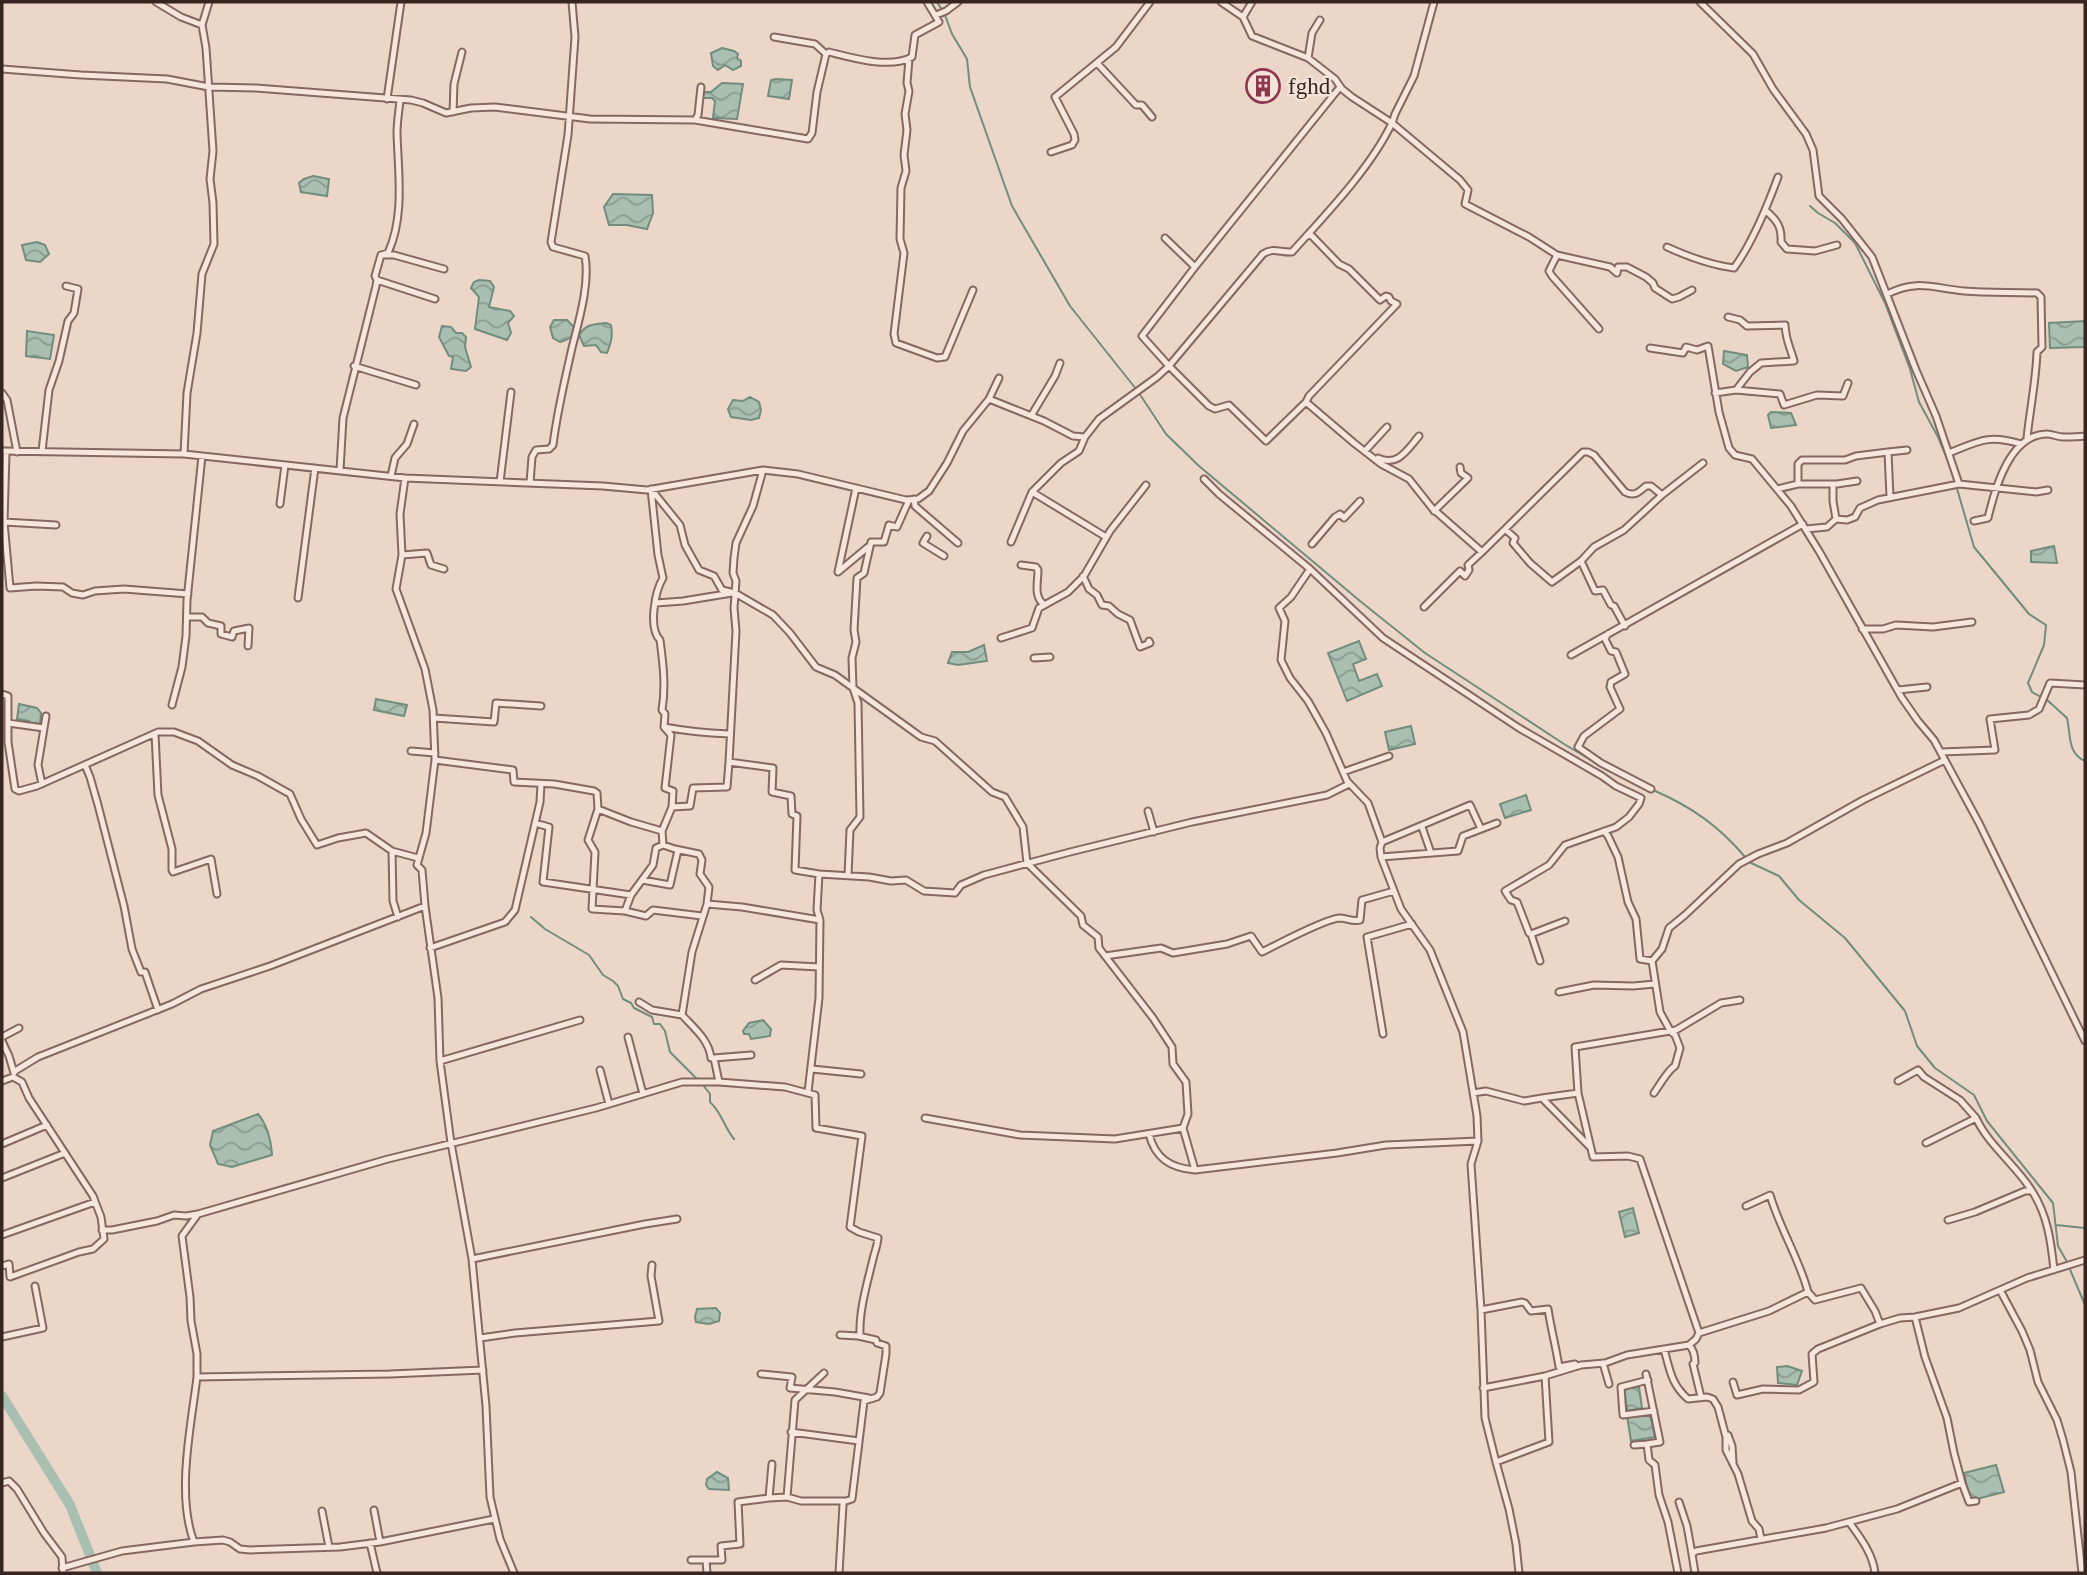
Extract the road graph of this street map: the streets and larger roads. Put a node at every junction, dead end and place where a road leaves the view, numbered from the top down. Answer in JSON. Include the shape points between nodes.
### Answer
{"nodes":[{"id":1,"x":156,"y":2,"type":"edge"},
{"id":2,"x":209,"y":2,"type":"edge"},
{"id":3,"x":401,"y":2,"type":"edge"},
{"id":4,"x":572,"y":2,"type":"edge"},
{"id":5,"x":927,"y":2,"type":"edge"},
{"id":6,"x":958,"y":2,"type":"edge"},
{"id":7,"x":1150,"y":2,"type":"edge"},
{"id":8,"x":1221,"y":2,"type":"edge"},
{"id":9,"x":1252,"y":2,"type":"edge"},
{"id":10,"x":1434,"y":2,"type":"edge"},
{"id":11,"x":1700,"y":2,"type":"edge"},
{"id":12,"x":936,"y":15,"type":"junction"},
{"id":13,"x":1243,"y":17,"type":"junction"},
{"id":14,"x":1320,"y":20,"type":"dead end"},
{"id":15,"x":202,"y":25,"type":"junction"},
{"id":16,"x":774,"y":37,"type":"dead end"},
{"id":17,"x":462,"y":52,"type":"dead end"},
{"id":18,"x":826,"y":54,"type":"junction"},
{"id":19,"x":1308,"y":58,"type":"junction"},
{"id":20,"x":909,"y":59,"type":"junction"},
{"id":21,"x":1097,"y":63,"type":"junction"},
{"id":22,"x":2,"y":69,"type":"edge"},
{"id":23,"x":209,"y":86,"type":"junction"},
{"id":24,"x":1340,"y":86,"type":"junction"},
{"id":25,"x":701,"y":87,"type":"dead end"},
{"id":26,"x":387,"y":99,"type":"junction"},
{"id":27,"x":400,"y":100,"type":"junction"},
{"id":28,"x":453,"y":112,"type":"junction"},
{"id":29,"x":569,"y":117,"type":"junction"},
{"id":30,"x":1152,"y":117,"type":"dead end"},
{"id":31,"x":695,"y":120,"type":"junction"},
{"id":32,"x":1392,"y":123,"type":"junction"},
{"id":33,"x":1051,"y":152,"type":"dead end"},
{"id":34,"x":1778,"y":177,"type":"dead end"},
{"id":35,"x":1765,"y":210,"type":"junction"},
{"id":36,"x":1307,"y":236,"type":"junction"},
{"id":37,"x":1165,"y":238,"type":"dead end"},
{"id":38,"x":1837,"y":245,"type":"dead end"},
{"id":39,"x":1667,"y":247,"type":"dead end"},
{"id":40,"x":380,"y":255,"type":"junction"},
{"id":41,"x":1557,"y":255,"type":"junction"},
{"id":42,"x":1195,"y":267,"type":"junction"},
{"id":43,"x":444,"y":269,"type":"dead end"},
{"id":44,"x":377,"y":280,"type":"junction"},
{"id":45,"x":66,"y":286,"type":"dead end"},
{"id":46,"x":973,"y":290,"type":"dead end"},
{"id":47,"x":1692,"y":290,"type":"dead end"},
{"id":48,"x":1887,"y":294,"type":"junction"},
{"id":49,"x":435,"y":299,"type":"dead end"},
{"id":50,"x":1728,"y":317,"type":"dead end"},
{"id":51,"x":1599,"y":329,"type":"dead end"},
{"id":52,"x":1650,"y":348,"type":"dead end"},
{"id":53,"x":1060,"y":363,"type":"dead end"},
{"id":54,"x":354,"y":366,"type":"junction"},
{"id":55,"x":1169,"y":366,"type":"junction"},
{"id":56,"x":999,"y":378,"type":"dead end"},
{"id":57,"x":1848,"y":383,"type":"dead end"},
{"id":58,"x":416,"y":384,"type":"dead end"},
{"id":59,"x":1736,"y":390,"type":"junction"},
{"id":60,"x":511,"y":392,"type":"dead end"},
{"id":61,"x":2,"y":393,"type":"edge"},
{"id":62,"x":1715,"y":393,"type":"junction"},
{"id":63,"x":989,"y":399,"type":"junction"},
{"id":64,"x":1306,"y":402,"type":"junction"},
{"id":65,"x":1031,"y":416,"type":"junction"},
{"id":66,"x":414,"y":424,"type":"dead end"},
{"id":67,"x":1387,"y":427,"type":"dead end"},
{"id":68,"x":1419,"y":436,"type":"dead end"},
{"id":69,"x":2085,"y":436,"type":"edge"},
{"id":70,"x":1085,"y":438,"type":"junction"},
{"id":71,"x":2027,"y":438,"type":"junction"},
{"id":72,"x":2021,"y":444,"type":"junction"},
{"id":73,"x":1907,"y":450,"type":"dead end"},
{"id":74,"x":42,"y":451,"type":"junction"},
{"id":75,"x":1365,"y":451,"type":"junction"},
{"id":76,"x":4,"y":452,"type":"edge"},
{"id":77,"x":17,"y":452,"type":"junction"},
{"id":78,"x":1888,"y":452,"type":"junction"},
{"id":79,"x":1949,"y":453,"type":"junction"},
{"id":80,"x":184,"y":454,"type":"junction"},
{"id":81,"x":202,"y":456,"type":"junction"},
{"id":82,"x":1374,"y":458,"type":"junction"},
{"id":83,"x":1703,"y":463,"type":"dead end"},
{"id":84,"x":285,"y":465,"type":"junction"},
{"id":85,"x":1460,"y":467,"type":"dead end"},
{"id":86,"x":315,"y":468,"type":"junction"},
{"id":87,"x":340,"y":470,"type":"junction"},
{"id":88,"x":763,"y":470,"type":"junction"},
{"id":89,"x":391,"y":476,"type":"junction"},
{"id":90,"x":405,"y":478,"type":"junction"},
{"id":91,"x":1204,"y":478,"type":"dead end"},
{"id":92,"x":1857,"y":481,"type":"dead end"},
{"id":93,"x":500,"y":482,"type":"junction"},
{"id":94,"x":530,"y":483,"type":"junction"},
{"id":95,"x":1798,"y":484,"type":"junction"},
{"id":96,"x":1833,"y":484,"type":"junction"},
{"id":97,"x":1959,"y":484,"type":"junction"},
{"id":98,"x":1146,"y":485,"type":"dead end"},
{"id":99,"x":856,"y":488,"type":"junction"},
{"id":100,"x":1998,"y":488,"type":"junction"},
{"id":101,"x":651,"y":489,"type":"junction"},
{"id":102,"x":1777,"y":489,"type":"junction"},
{"id":103,"x":2048,"y":490,"type":"dead end"},
{"id":104,"x":1032,"y":492,"type":"junction"},
{"id":105,"x":1662,"y":495,"type":"junction"},
{"id":106,"x":1890,"y":497,"type":"junction"},
{"id":107,"x":911,"y":500,"type":"junction"},
{"id":108,"x":1360,"y":501,"type":"dead end"},
{"id":109,"x":280,"y":504,"type":"dead end"},
{"id":110,"x":1434,"y":511,"type":"junction"},
{"id":111,"x":1836,"y":519,"type":"junction"},
{"id":112,"x":1975,"y":521,"type":"dead end"},
{"id":113,"x":4,"y":522,"type":"junction"},
{"id":114,"x":56,"y":525,"type":"dead end"},
{"id":115,"x":1804,"y":526,"type":"junction"},
{"id":116,"x":1506,"y":530,"type":"junction"},
{"id":117,"x":927,"y":536,"type":"dead end"},
{"id":118,"x":1106,"y":537,"type":"junction"},
{"id":119,"x":1776,"y":539,"type":"dead end"},
{"id":120,"x":958,"y":542,"type":"dead end"},
{"id":121,"x":1011,"y":542,"type":"dead end"},
{"id":122,"x":1312,"y":544,"type":"dead end"},
{"id":123,"x":870,"y":547,"type":"junction"},
{"id":124,"x":1482,"y":552,"type":"junction"},
{"id":125,"x":402,"y":555,"type":"junction"},
{"id":126,"x":944,"y":556,"type":"dead end"},
{"id":127,"x":1581,"y":561,"type":"junction"},
{"id":128,"x":1021,"y":565,"type":"dead end"},
{"id":129,"x":444,"y":569,"type":"dead end"},
{"id":130,"x":1310,"y":569,"type":"junction"},
{"id":131,"x":1083,"y":576,"type":"junction"},
{"id":132,"x":735,"y":593,"type":"junction"},
{"id":133,"x":188,"y":594,"type":"junction"},
{"id":134,"x":298,"y":598,"type":"dead end"},
{"id":135,"x":656,"y":603,"type":"junction"},
{"id":136,"x":1045,"y":605,"type":"junction"},
{"id":137,"x":1424,"y":607,"type":"dead end"},
{"id":138,"x":187,"y":617,"type":"junction"},
{"id":139,"x":1972,"y":622,"type":"dead end"},
{"id":140,"x":1625,"y":626,"type":"junction"},
{"id":141,"x":1862,"y":629,"type":"junction"},
{"id":142,"x":1608,"y":634,"type":"junction"},
{"id":143,"x":1001,"y":638,"type":"dead end"},
{"id":144,"x":1149,"y":641,"type":"dead end"},
{"id":145,"x":248,"y":646,"type":"dead end"},
{"id":146,"x":1571,"y":655,"type":"dead end"},
{"id":147,"x":1050,"y":657,"type":"dead end"},
{"id":148,"x":1034,"y":658,"type":"dead end"},
{"id":149,"x":2085,"y":685,"type":"edge"},
{"id":150,"x":1927,"y":687,"type":"dead end"},
{"id":151,"x":853,"y":688,"type":"junction"},
{"id":152,"x":1898,"y":690,"type":"junction"},
{"id":153,"x":2,"y":694,"type":"edge"},
{"id":154,"x":172,"y":705,"type":"dead end"},
{"id":155,"x":541,"y":706,"type":"dead end"},
{"id":156,"x":46,"y":716,"type":"dead end"},
{"id":157,"x":434,"y":718,"type":"junction"},
{"id":158,"x":8,"y":723,"type":"junction"},
{"id":159,"x":664,"y":727,"type":"junction"},
{"id":160,"x":44,"y":728,"type":"junction"},
{"id":161,"x":155,"y":734,"type":"junction"},
{"id":162,"x":729,"y":734,"type":"junction"},
{"id":163,"x":411,"y":751,"type":"dead end"},
{"id":164,"x":1941,"y":752,"type":"junction"},
{"id":165,"x":1389,"y":756,"type":"dead end"},
{"id":166,"x":435,"y":757,"type":"junction"},
{"id":167,"x":1945,"y":760,"type":"junction"},
{"id":168,"x":729,"y":762,"type":"junction"},
{"id":169,"x":85,"y":765,"type":"junction"},
{"id":170,"x":2,"y":768,"type":"edge"},
{"id":171,"x":11,"y":768,"type":"junction"},
{"id":172,"x":1343,"y":772,"type":"junction"},
{"id":173,"x":41,"y":784,"type":"junction"},
{"id":174,"x":541,"y":784,"type":"junction"},
{"id":175,"x":1349,"y":784,"type":"junction"},
{"id":176,"x":1651,"y":789,"type":"dead end"},
{"id":177,"x":672,"y":807,"type":"junction"},
{"id":178,"x":598,"y":809,"type":"junction"},
{"id":179,"x":1148,"y":811,"type":"dead end"},
{"id":180,"x":535,"y":823,"type":"junction"},
{"id":181,"x":1497,"y":824,"type":"dead end"},
{"id":182,"x":1422,"y":827,"type":"junction"},
{"id":183,"x":1481,"y":829,"type":"junction"},
{"id":184,"x":662,"y":831,"type":"junction"},
{"id":185,"x":1604,"y":831,"type":"junction"},
{"id":186,"x":1154,"y":832,"type":"junction"},
{"id":187,"x":1382,"y":842,"type":"junction"},
{"id":188,"x":663,"y":845,"type":"junction"},
{"id":189,"x":678,"y":850,"type":"junction"},
{"id":190,"x":393,"y":851,"type":"junction"},
{"id":191,"x":1431,"y":853,"type":"junction"},
{"id":192,"x":1381,"y":857,"type":"junction"},
{"id":193,"x":418,"y":858,"type":"junction"},
{"id":194,"x":1027,"y":863,"type":"junction"},
{"id":195,"x":819,"y":874,"type":"junction"},
{"id":196,"x":848,"y":875,"type":"junction"},
{"id":197,"x":642,"y":880,"type":"junction"},
{"id":198,"x":594,"y":890,"type":"junction"},
{"id":199,"x":1394,"y":891,"type":"junction"},
{"id":200,"x":217,"y":894,"type":"dead end"},
{"id":201,"x":631,"y":895,"type":"junction"},
{"id":202,"x":707,"y":904,"type":"junction"},
{"id":203,"x":425,"y":906,"type":"junction"},
{"id":204,"x":625,"y":911,"type":"junction"},
{"id":205,"x":702,"y":916,"type":"junction"},
{"id":206,"x":398,"y":917,"type":"junction"},
{"id":207,"x":820,"y":920,"type":"junction"},
{"id":208,"x":1565,"y":921,"type":"dead end"},
{"id":209,"x":1412,"y":924,"type":"junction"},
{"id":210,"x":1531,"y":934,"type":"junction"},
{"id":211,"x":430,"y":948,"type":"junction"},
{"id":212,"x":1105,"y":956,"type":"junction"},
{"id":213,"x":1539,"y":961,"type":"dead end"},
{"id":214,"x":1652,"y":961,"type":"junction"},
{"id":215,"x":819,"y":967,"type":"junction"},
{"id":216,"x":755,"y":980,"type":"dead end"},
{"id":217,"x":1655,"y":984,"type":"junction"},
{"id":218,"x":1559,"y":992,"type":"dead end"},
{"id":219,"x":1740,"y":1000,"type":"dead end"},
{"id":220,"x":639,"y":1003,"type":"dead end"},
{"id":221,"x":158,"y":1010,"type":"junction"},
{"id":222,"x":682,"y":1015,"type":"junction"},
{"id":223,"x":580,"y":1020,"type":"dead end"},
{"id":224,"x":19,"y":1028,"type":"dead end"},
{"id":225,"x":1671,"y":1032,"type":"junction"},
{"id":226,"x":1383,"y":1034,"type":"dead end"},
{"id":227,"x":628,"y":1037,"type":"dead end"},
{"id":228,"x":2,"y":1039,"type":"edge"},
{"id":229,"x":2085,"y":1041,"type":"edge"},
{"id":230,"x":751,"y":1055,"type":"dead end"},
{"id":231,"x":714,"y":1058,"type":"junction"},
{"id":232,"x":440,"y":1061,"type":"junction"},
{"id":233,"x":812,"y":1069,"type":"junction"},
{"id":234,"x":600,"y":1070,"type":"dead end"},
{"id":235,"x":14,"y":1074,"type":"junction"},
{"id":236,"x":861,"y":1074,"type":"dead end"},
{"id":237,"x":2,"y":1081,"type":"edge"},
{"id":238,"x":1898,"y":1081,"type":"dead end"},
{"id":239,"x":719,"y":1082,"type":"junction"},
{"id":240,"x":808,"y":1092,"type":"junction"},
{"id":241,"x":1473,"y":1093,"type":"junction"},
{"id":242,"x":1578,"y":1093,"type":"junction"},
{"id":243,"x":1654,"y":1093,"type":"dead end"},
{"id":244,"x":643,"y":1094,"type":"junction"},
{"id":245,"x":1542,"y":1098,"type":"junction"},
{"id":246,"x":609,"y":1104,"type":"junction"},
{"id":247,"x":925,"y":1118,"type":"dead end"},
{"id":248,"x":1976,"y":1118,"type":"junction"},
{"id":249,"x":47,"y":1125,"type":"junction"},
{"id":250,"x":1183,"y":1128,"type":"junction"},
{"id":251,"x":1149,"y":1133,"type":"junction"},
{"id":252,"x":1478,"y":1141,"type":"junction"},
{"id":253,"x":451,"y":1143,"type":"junction"},
{"id":254,"x":1926,"y":1143,"type":"dead end"},
{"id":255,"x":2,"y":1144,"type":"edge"},
{"id":256,"x":1590,"y":1147,"type":"junction"},
{"id":257,"x":65,"y":1153,"type":"junction"},
{"id":258,"x":1195,"y":1170,"type":"junction"},
{"id":259,"x":2,"y":1178,"type":"edge"},
{"id":260,"x":2032,"y":1191,"type":"junction"},
{"id":261,"x":95,"y":1202,"type":"junction"},
{"id":262,"x":1745,"y":1206,"type":"dead end"},
{"id":263,"x":198,"y":1214,"type":"junction"},
{"id":264,"x":677,"y":1219,"type":"dead end"},
{"id":265,"x":1948,"y":1220,"type":"dead end"},
{"id":266,"x":102,"y":1230,"type":"junction"},
{"id":267,"x":2,"y":1235,"type":"edge"},
{"id":268,"x":472,"y":1259,"type":"junction"},
{"id":269,"x":2085,"y":1260,"type":"edge"},
{"id":270,"x":652,"y":1265,"type":"dead end"},
{"id":271,"x":2,"y":1266,"type":"edge"},
{"id":272,"x":2054,"y":1270,"type":"junction"},
{"id":273,"x":35,"y":1286,"type":"dead end"},
{"id":274,"x":2000,"y":1290,"type":"junction"},
{"id":275,"x":1808,"y":1292,"type":"junction"},
{"id":276,"x":1481,"y":1310,"type":"junction"},
{"id":277,"x":1915,"y":1317,"type":"junction"},
{"id":278,"x":1880,"y":1324,"type":"junction"},
{"id":279,"x":1699,"y":1333,"type":"junction"},
{"id":280,"x":840,"y":1335,"type":"dead end"},
{"id":281,"x":858,"y":1336,"type":"junction"},
{"id":282,"x":2,"y":1337,"type":"edge"},
{"id":283,"x":480,"y":1338,"type":"junction"},
{"id":284,"x":1689,"y":1345,"type":"junction"},
{"id":285,"x":1664,"y":1349,"type":"junction"},
{"id":286,"x":1603,"y":1363,"type":"junction"},
{"id":287,"x":1577,"y":1366,"type":"junction"},
{"id":288,"x":483,"y":1370,"type":"junction"},
{"id":289,"x":824,"y":1373,"type":"dead end"},
{"id":290,"x":761,"y":1374,"type":"dead end"},
{"id":291,"x":1545,"y":1376,"type":"junction"},
{"id":292,"x":197,"y":1377,"type":"junction"},
{"id":293,"x":1733,"y":1382,"type":"dead end"},
{"id":294,"x":1609,"y":1384,"type":"dead end"},
{"id":295,"x":1483,"y":1388,"type":"junction"},
{"id":296,"x":808,"y":1389,"type":"junction"},
{"id":297,"x":1701,"y":1397,"type":"junction"},
{"id":298,"x":872,"y":1399,"type":"junction"},
{"id":299,"x":1654,"y":1411,"type":"junction"},
{"id":300,"x":791,"y":1432,"type":"junction"},
{"id":301,"x":859,"y":1441,"type":"junction"},
{"id":302,"x":1647,"y":1444,"type":"junction"},
{"id":303,"x":1634,"y":1445,"type":"dead end"},
{"id":304,"x":1496,"y":1462,"type":"junction"},
{"id":305,"x":772,"y":1464,"type":"dead end"},
{"id":306,"x":2,"y":1483,"type":"edge"},
{"id":307,"x":1962,"y":1483,"type":"junction"},
{"id":308,"x":787,"y":1497,"type":"junction"},
{"id":309,"x":769,"y":1498,"type":"junction"},
{"id":310,"x":847,"y":1501,"type":"junction"},
{"id":311,"x":1976,"y":1501,"type":"dead end"},
{"id":312,"x":1679,"y":1502,"type":"dead end"},
{"id":313,"x":373,"y":1510,"type":"dead end"},
{"id":314,"x":322,"y":1511,"type":"dead end"},
{"id":315,"x":494,"y":1518,"type":"junction"},
{"id":316,"x":1849,"y":1522,"type":"junction"},
{"id":317,"x":1761,"y":1539,"type":"junction"},
{"id":318,"x":194,"y":1542,"type":"junction"},
{"id":319,"x":380,"y":1542,"type":"junction"},
{"id":320,"x":370,"y":1543,"type":"junction"},
{"id":321,"x":329,"y":1547,"type":"junction"},
{"id":322,"x":2082,"y":1551,"type":"edge"},
{"id":323,"x":1692,"y":1554,"type":"junction"},
{"id":324,"x":691,"y":1560,"type":"dead end"},
{"id":325,"x":706,"y":1560,"type":"junction"},
{"id":326,"x":63,"y":1571,"type":"edge"},
{"id":327,"x":377,"y":1573,"type":"edge"},
{"id":328,"x":514,"y":1573,"type":"edge"},
{"id":329,"x":707,"y":1573,"type":"edge"},
{"id":330,"x":839,"y":1573,"type":"edge"},
{"id":331,"x":1519,"y":1573,"type":"edge"},
{"id":332,"x":1678,"y":1573,"type":"edge"},
{"id":333,"x":1695,"y":1573,"type":"edge"},
{"id":334,"x":1875,"y":1573,"type":"edge"},
{"id":335,"x":2082,"y":1573,"type":"edge"}],
"edges":[{"from":1,"to":15,"type":"street"},
{"from":2,"to":15,"type":"street"},
{"from":3,"to":26,"type":"street"},
{"from":4,"to":29,"type":"street","via":[[575,37]]},
{"from":5,"to":12,"type":"street"},
{"from":6,"to":12,"type":"street"},
{"from":7,"to":21,"type":"street","via":[[1116,47]]},
{"from":8,"to":13,"type":"street"},
{"from":9,"to":13,"type":"street"},
{"from":10,"to":32,"type":"street","via":[[1414,76]]},
{"from":11,"to":48,"type":"street","via":[[1753,54],[1806,134],[1814,150],[1819,196],[1872,257]]},
{"from":12,"to":20,"type":"street","via":[[939,22],[915,35]]},
{"from":13,"to":19,"type":"street","via":[[1252,36]]},
{"from":14,"to":19,"type":"street","via":[[1312,33]]},
{"from":15,"to":23,"type":"street"},
{"from":16,"to":18,"type":"street","via":[[815,44]]},
{"from":17,"to":28,"type":"street"},
{"from":18,"to":20,"type":"street","via":[[889,64]]},
{"from":18,"to":31,"type":"street","via":[[808,139]]},
{"from":19,"to":24,"type":"street"},
{"from":20,"to":46,"type":"street","via":[[906,172],[901,188],[904,253],[896,343],[945,357]]},
{"from":21,"to":30,"type":"street"},
{"from":21,"to":33,"type":"street","via":[[1055,97],[1075,140]]},
{"from":22,"to":23,"type":"street","via":[[167,79]]},
{"from":23,"to":26,"type":"street"},
{"from":23,"to":80,"type":"street","via":[[214,244],[202,274]]},
{"from":24,"to":32,"type":"street"},
{"from":24,"to":42,"type":"street"},
{"from":25,"to":31,"type":"street"},
{"from":26,"to":27,"type":"street"},
{"from":27,"to":28,"type":"street"},
{"from":27,"to":40,"type":"street","via":[[396,221],[388,253]]},
{"from":28,"to":29,"type":"street","via":[[495,107]]},
{"from":29,"to":31,"type":"street"},
{"from":29,"to":94,"type":"street","via":[[551,242],[553,247],[584,256],[582,309],[553,445],[536,450]]},
{"from":32,"to":36,"type":"street","via":[[1383,143]]},
{"from":32,"to":41,"type":"street","via":[[1460,180],[1468,190],[1465,204]]},
{"from":34,"to":35,"type":"street"},
{"from":35,"to":38,"type":"street","via":[[1776,219],[1782,230],[1781,243],[1787,249],[1815,251]]},
{"from":35,"to":39,"type":"street","via":[[1734,268],[1696,260]]},
{"from":36,"to":55,"type":"street","via":[[1292,252],[1263,254]]},
{"from":36,"to":64,"type":"street","via":[[1380,300],[1385,296],[1397,304]]},
{"from":37,"to":42,"type":"street"},
{"from":40,"to":43,"type":"street"},
{"from":40,"to":44,"type":"street"},
{"from":41,"to":47,"type":"street","via":[[1617,273],[1618,267],[1627,267],[1672,299]]},
{"from":41,"to":51,"type":"street","via":[[1549,271]]},
{"from":42,"to":55,"type":"street","via":[[1142,336]]},
{"from":44,"to":49,"type":"street"},
{"from":44,"to":54,"type":"street"},
{"from":45,"to":74,"type":"street","via":[[78,289],[49,390]]},
{"from":48,"to":71,"type":"street","via":[[1923,284],[2042,297],[2042,347],[2037,352]]},
{"from":48,"to":79,"type":"street"},
{"from":50,"to":59,"type":"street","via":[[1747,326],[1785,325],[1794,361],[1761,363]]},
{"from":52,"to":62,"type":"street","via":[[1683,353],[1686,347],[1708,346]]},
{"from":53,"to":65,"type":"street"},
{"from":54,"to":58,"type":"street"},
{"from":54,"to":87,"type":"street","via":[[343,418]]},
{"from":55,"to":64,"type":"street","via":[[1209,406],[1229,405],[1266,441]]},
{"from":55,"to":70,"type":"street","via":[[1099,419]]},
{"from":56,"to":63,"type":"street"},
{"from":57,"to":59,"type":"street","via":[[1843,396],[1816,395],[1784,405],[1780,394]]},
{"from":59,"to":62,"type":"street"},
{"from":60,"to":93,"type":"street"},
{"from":61,"to":77,"type":"street"},
{"from":62,"to":102,"type":"street","via":[[1729,448],[1735,455],[1752,459]]},
{"from":63,"to":65,"type":"street"},
{"from":63,"to":107,"type":"street","via":[[963,431],[929,491]]},
{"from":64,"to":75,"type":"street"},
{"from":65,"to":70,"type":"street"},
{"from":66,"to":89,"type":"street","via":[[407,444],[395,458]]},
{"from":67,"to":75,"type":"street"},
{"from":68,"to":82,"type":"street","via":[[1396,460]]},
{"from":69,"to":71,"type":"street"},
{"from":70,"to":104,"type":"street","via":[[1079,452]]},
{"from":71,"to":72,"type":"street"},
{"from":72,"to":79,"type":"street","via":[[1984,439]]},
{"from":72,"to":100,"type":"street"},
{"from":73,"to":78,"type":"street"},
{"from":74,"to":77,"type":"street"},
{"from":74,"to":80,"type":"street"},
{"from":75,"to":82,"type":"street"},
{"from":76,"to":77,"type":"street"},
{"from":76,"to":113,"type":"street"},
{"from":78,"to":95,"type":"street","via":[[1845,460],[1802,460]]},
{"from":78,"to":106,"type":"street"},
{"from":79,"to":97,"type":"street"},
{"from":80,"to":81,"type":"street"},
{"from":81,"to":84,"type":"street"},
{"from":81,"to":133,"type":"street"},
{"from":82,"to":110,"type":"street","via":[[1409,479]]},
{"from":83,"to":105,"type":"street"},
{"from":84,"to":86,"type":"street"},
{"from":84,"to":109,"type":"street"},
{"from":85,"to":110,"type":"street","via":[[1468,478]]},
{"from":86,"to":87,"type":"street"},
{"from":86,"to":134,"type":"street"},
{"from":87,"to":89,"type":"street"},
{"from":88,"to":99,"type":"street"},
{"from":88,"to":101,"type":"street"},
{"from":88,"to":132,"type":"street","via":[[736,543]]},
{"from":89,"to":90,"type":"street"},
{"from":90,"to":93,"type":"street"},
{"from":90,"to":125,"type":"street","via":[[400,514]]},
{"from":91,"to":130,"type":"street"},
{"from":92,"to":96,"type":"street"},
{"from":93,"to":94,"type":"street"},
{"from":94,"to":101,"type":"street"},
{"from":95,"to":96,"type":"street"},
{"from":95,"to":102,"type":"street"},
{"from":96,"to":111,"type":"street"},
{"from":97,"to":100,"type":"street"},
{"from":97,"to":106,"type":"street"},
{"from":98,"to":118,"type":"street"},
{"from":99,"to":107,"type":"street"},
{"from":99,"to":123,"type":"street","via":[[838,572]]},
{"from":100,"to":103,"type":"street"},
{"from":100,"to":112,"type":"street","via":[[1988,518]]},
{"from":101,"to":132,"type":"street","via":[[680,524],[699,570],[714,576],[722,590]]},
{"from":101,"to":135,"type":"street","via":[[663,578]]},
{"from":102,"to":115,"type":"street"},
{"from":104,"to":118,"type":"street"},
{"from":104,"to":121,"type":"street"},
{"from":105,"to":116,"type":"street","via":[[1651,486],[1635,495],[1625,492],[1594,455],[1583,453]]},
{"from":105,"to":127,"type":"street"},
{"from":106,"to":111,"type":"street","via":[[1860,508],[1855,517]]},
{"from":107,"to":120,"type":"street"},
{"from":107,"to":123,"type":"street","via":[[897,527],[889,525],[884,542],[870,542]]},
{"from":108,"to":122,"type":"street","via":[[1345,518],[1335,517]]},
{"from":110,"to":124,"type":"street"},
{"from":111,"to":115,"type":"street","via":[[1827,527]]},
{"from":113,"to":114,"type":"street"},
{"from":113,"to":133,"type":"street","via":[[10,588],[63,587],[83,595],[124,589]]},
{"from":115,"to":119,"type":"street"},
{"from":115,"to":140,"type":"street"},
{"from":115,"to":141,"type":"street"},
{"from":116,"to":124,"type":"street"},
{"from":116,"to":127,"type":"street","via":[[1530,563],[1552,582]]},
{"from":117,"to":126,"type":"street","via":[[923,543]]},
{"from":118,"to":131,"type":"street"},
{"from":123,"to":151,"type":"street","via":[[864,573],[857,578]]},
{"from":124,"to":137,"type":"street","via":[[1468,565],[1465,576],[1460,571]]},
{"from":125,"to":129,"type":"street","via":[[427,553],[431,565]]},
{"from":125,"to":157,"type":"street","via":[[396,589],[425,669]]},
{"from":127,"to":140,"type":"street","via":[[1595,591],[1603,590]]},
{"from":128,"to":136,"type":"street","via":[[1038,570],[1037,593]]},
{"from":130,"to":172,"type":"street","via":[[1279,608],[1285,621],[1281,660],[1326,733]]},
{"from":130,"to":185,"type":"street","via":[[1383,638],[1519,728],[1641,798],[1629,817]]},
{"from":131,"to":136,"type":"street","via":[[1068,592]]},
{"from":131,"to":144,"type":"street","via":[[1102,605],[1132,622],[1140,647]]},
{"from":132,"to":135,"type":"street"},
{"from":132,"to":151,"type":"street","via":[[773,615],[816,667]]},
{"from":132,"to":162,"type":"street"},
{"from":133,"to":138,"type":"street"},
{"from":135,"to":159,"type":"street","via":[[653,625],[662,653]]},
{"from":136,"to":143,"type":"street","via":[[1039,608],[1032,628]]},
{"from":138,"to":145,"type":"street","via":[[202,617],[221,626],[221,634],[232,636],[234,631],[249,628]]},
{"from":138,"to":154,"type":"street"},
{"from":139,"to":141,"type":"street"},
{"from":140,"to":142,"type":"street"},
{"from":141,"to":152,"type":"street"},
{"from":142,"to":146,"type":"street"},
{"from":142,"to":176,"type":"street","via":[[1605,639],[1625,670],[1610,687],[1620,709],[1584,736],[1578,747]]},
{"from":147,"to":148,"type":"street"},
{"from":149,"to":164,"type":"street","via":[[2050,683],[2039,709],[2029,715],[1990,719],[1995,750]]},
{"from":150,"to":152,"type":"street"},
{"from":151,"to":194,"type":"street","via":[[921,737],[935,741],[992,792],[1004,797],[1023,827]]},
{"from":151,"to":196,"type":"street","via":[[858,703],[860,817],[850,830]]},
{"from":152,"to":164,"type":"street"},
{"from":153,"to":158,"type":"street","via":[[8,696]]},
{"from":155,"to":157,"type":"street","via":[[496,703],[494,722]]},
{"from":156,"to":160,"type":"street"},
{"from":157,"to":166,"type":"street"},
{"from":158,"to":160,"type":"street"},
{"from":158,"to":171,"type":"street"},
{"from":159,"to":162,"type":"street"},
{"from":159,"to":177,"type":"street","via":[[671,735],[665,788],[673,791]]},
{"from":160,"to":173,"type":"street","via":[[38,765]]},
{"from":161,"to":169,"type":"street"},
{"from":161,"to":190,"type":"street","via":[[174,732],[198,741],[232,765],[290,794],[317,845],[366,833]]},
{"from":161,"to":200,"type":"street","via":[[158,795],[172,849],[172,870],[211,859]]},
{"from":162,"to":168,"type":"street"},
{"from":163,"to":166,"type":"street"},
{"from":164,"to":167,"type":"street"},
{"from":165,"to":172,"type":"street"},
{"from":166,"to":174,"type":"street","via":[[513,770],[514,782]]},
{"from":166,"to":193,"type":"street","via":[[426,833]]},
{"from":167,"to":214,"type":"street","via":[[1739,864],[1669,928]]},
{"from":167,"to":229,"type":"street"},
{"from":168,"to":177,"type":"street","via":[[727,787],[693,788],[690,806]]},
{"from":168,"to":195,"type":"street","via":[[773,768],[772,792],[791,796],[792,814],[797,816],[795,870]]},
{"from":169,"to":173,"type":"street"},
{"from":169,"to":221,"type":"street","via":[[132,949]]},
{"from":170,"to":171,"type":"street"},
{"from":171,"to":173,"type":"street","via":[[15,789]]},
{"from":172,"to":175,"type":"street"},
{"from":174,"to":178,"type":"street","via":[[594,791]]},
{"from":174,"to":180,"type":"street"},
{"from":175,"to":186,"type":"street","via":[[1327,794]]},
{"from":175,"to":187,"type":"street","via":[[1368,803]]},
{"from":177,"to":184,"type":"street"},
{"from":178,"to":184,"type":"street"},
{"from":178,"to":198,"type":"street","via":[[589,840],[595,852]]},
{"from":179,"to":186,"type":"street"},
{"from":180,"to":198,"type":"street","via":[[550,829],[543,882]]},
{"from":180,"to":211,"type":"street","via":[[515,910],[505,922]]},
{"from":181,"to":183,"type":"street"},
{"from":182,"to":183,"type":"street","via":[[1470,805]]},
{"from":182,"to":187,"type":"street"},
{"from":182,"to":191,"type":"street"},
{"from":183,"to":191,"type":"street","via":[[1463,836],[1458,852]]},
{"from":184,"to":188,"type":"street"},
{"from":185,"to":210,"type":"street","via":[[1565,845],[1549,864],[1505,891],[1517,902]]},
{"from":185,"to":214,"type":"street","via":[[1618,857],[1636,919],[1640,959]]},
{"from":186,"to":194,"type":"street"},
{"from":187,"to":192,"type":"street"},
{"from":188,"to":189,"type":"street"},
{"from":188,"to":197,"type":"street","via":[[656,848],[653,865]]},
{"from":189,"to":197,"type":"street","via":[[670,885]]},
{"from":189,"to":202,"type":"street","via":[[701,856],[700,874],[709,887]]},
{"from":190,"to":193,"type":"street"},
{"from":190,"to":206,"type":"street","via":[[393,901]]},
{"from":191,"to":192,"type":"street"},
{"from":192,"to":199,"type":"street"},
{"from":193,"to":203,"type":"street"},
{"from":194,"to":196,"type":"street","via":[[961,885],[955,893],[925,891],[906,880]]},
{"from":194,"to":212,"type":"street","via":[[1081,916],[1083,925],[1098,937]]},
{"from":195,"to":196,"type":"street"},
{"from":195,"to":207,"type":"street"},
{"from":197,"to":201,"type":"street"},
{"from":198,"to":201,"type":"street"},
{"from":198,"to":204,"type":"street","via":[[592,909]]},
{"from":199,"to":209,"type":"street"},
{"from":199,"to":212,"type":"street","via":[[1362,900],[1360,920],[1339,918],[1262,952],[1251,936],[1173,953],[1161,948]]},
{"from":201,"to":204,"type":"street"},
{"from":202,"to":205,"type":"street"},
{"from":202,"to":207,"type":"street"},
{"from":203,"to":206,"type":"street"},
{"from":203,"to":211,"type":"street"},
{"from":204,"to":205,"type":"street","via":[[646,916],[653,910]]},
{"from":205,"to":222,"type":"street"},
{"from":206,"to":221,"type":"street","via":[[201,989]]},
{"from":207,"to":215,"type":"street"},
{"from":208,"to":210,"type":"street"},
{"from":209,"to":226,"type":"street","via":[[1367,937]]},
{"from":209,"to":241,"type":"street","via":[[1430,950],[1463,1032]]},
{"from":210,"to":213,"type":"street"},
{"from":211,"to":232,"type":"street","via":[[438,998]]},
{"from":212,"to":250,"type":"street","via":[[1172,1047],[1173,1064],[1186,1082],[1188,1114]]},
{"from":214,"to":217,"type":"street"},
{"from":215,"to":216,"type":"street","via":[[781,965]]},
{"from":215,"to":233,"type":"street"},
{"from":217,"to":218,"type":"street","via":[[1594,985]]},
{"from":217,"to":225,"type":"street","via":[[1660,1012]]},
{"from":219,"to":225,"type":"street","via":[[1720,1003]]},
{"from":220,"to":222,"type":"street"},
{"from":221,"to":235,"type":"street","via":[[38,1057]]},
{"from":222,"to":231,"type":"street"},
{"from":223,"to":232,"type":"street"},
{"from":224,"to":228,"type":"street"},
{"from":225,"to":242,"type":"street","via":[[1575,1047]]},
{"from":225,"to":243,"type":"street","via":[[1680,1051],[1675,1066]]},
{"from":227,"to":244,"type":"street"},
{"from":228,"to":235,"type":"street"},
{"from":230,"to":231,"type":"street"},
{"from":231,"to":239,"type":"street"},
{"from":232,"to":253,"type":"street"},
{"from":233,"to":236,"type":"street"},
{"from":233,"to":240,"type":"street"},
{"from":234,"to":246,"type":"street"},
{"from":235,"to":237,"type":"street"},
{"from":235,"to":249,"type":"street"},
{"from":238,"to":248,"type":"street","via":[[1918,1070],[1960,1100]]},
{"from":239,"to":240,"type":"street"},
{"from":239,"to":244,"type":"street","via":[[682,1082]]},
{"from":240,"to":281,"type":"street","via":[[815,1095],[816,1129],[862,1136],[850,1227],[878,1238],[878,1248]]},
{"from":241,"to":245,"type":"street","via":[[1486,1091],[1524,1101]]},
{"from":241,"to":252,"type":"street"},
{"from":242,"to":245,"type":"street"},
{"from":242,"to":256,"type":"street"},
{"from":244,"to":246,"type":"street"},
{"from":245,"to":256,"type":"street"},
{"from":246,"to":253,"type":"street"},
{"from":247,"to":251,"type":"street","via":[[1020,1135],[1115,1139]]},
{"from":248,"to":254,"type":"street"},
{"from":248,"to":260,"type":"street"},
{"from":249,"to":255,"type":"street"},
{"from":249,"to":257,"type":"street"},
{"from":250,"to":251,"type":"street"},
{"from":250,"to":258,"type":"street"},
{"from":251,"to":258,"type":"street","via":[[1156,1153],[1171,1164]]},
{"from":252,"to":258,"type":"street","via":[[1386,1145]]},
{"from":252,"to":276,"type":"street","via":[[1471,1164]]},
{"from":253,"to":263,"type":"street"},
{"from":253,"to":268,"type":"street"},
{"from":256,"to":279,"type":"street","via":[[1593,1157],[1640,1159]]},
{"from":257,"to":259,"type":"street"},
{"from":257,"to":261,"type":"street"},
{"from":260,"to":265,"type":"street"},
{"from":260,"to":272,"type":"street","via":[[2044,1214]]},
{"from":261,"to":266,"type":"street"},
{"from":261,"to":267,"type":"street"},
{"from":262,"to":275,"type":"street","via":[[1770,1195]]},
{"from":263,"to":266,"type":"street"},
{"from":263,"to":292,"type":"street","via":[[182,1236]]},
{"from":264,"to":268,"type":"street"},
{"from":266,"to":271,"type":"street","via":[[104,1239],[93,1249],[10,1277],[9,1264]]},
{"from":268,"to":283,"type":"street"},
{"from":269,"to":272,"type":"street"},
{"from":270,"to":283,"type":"street","via":[[659,1321]]},
{"from":272,"to":274,"type":"street"},
{"from":273,"to":282,"type":"street","via":[[43,1328]]},
{"from":274,"to":277,"type":"street","via":[[1959,1308]]},
{"from":274,"to":322,"type":"street","via":[[2022,1331],[2038,1382],[2057,1420],[2071,1472]]},
{"from":275,"to":278,"type":"street","via":[[1815,1300],[1861,1288]]},
{"from":275,"to":279,"type":"street","via":[[1769,1311]]},
{"from":276,"to":287,"type":"street","via":[[1522,1302],[1531,1311],[1548,1309],[1559,1367],[1581,1363]]},
{"from":276,"to":295,"type":"street"},
{"from":277,"to":278,"type":"street"},
{"from":277,"to":307,"type":"street"},
{"from":278,"to":293,"type":"street","via":[[1818,1349],[1812,1354],[1814,1382],[1799,1390],[1763,1389],[1737,1395]]},
{"from":279,"to":284,"type":"street"},
{"from":280,"to":281,"type":"street"},
{"from":281,"to":298,"type":"street","via":[[886,1346],[880,1394]]},
{"from":283,"to":288,"type":"street"},
{"from":284,"to":285,"type":"street"},
{"from":284,"to":297,"type":"street"},
{"from":285,"to":286,"type":"street"},
{"from":285,"to":297,"type":"street","via":[[1673,1383],[1688,1399]]},
{"from":286,"to":287,"type":"street"},
{"from":286,"to":294,"type":"street"},
{"from":287,"to":291,"type":"street"},
{"from":288,"to":292,"type":"street"},
{"from":288,"to":315,"type":"street"},
{"from":289,"to":296,"type":"street"},
{"from":290,"to":296,"type":"street","via":[[792,1377],[790,1388]]},
{"from":291,"to":295,"type":"street"},
{"from":291,"to":304,"type":"street","via":[[1549,1442]]},
{"from":292,"to":318,"type":"street","via":[[187,1482],[187,1513]]},
{"from":295,"to":304,"type":"street"},
{"from":296,"to":298,"type":"street"},
{"from":296,"to":300,"type":"street","via":[[795,1400]]},
{"from":297,"to":317,"type":"street","via":[[1713,1399],[1718,1407],[1726,1450]]},
{"from":298,"to":301,"type":"street","via":[[864,1402]]},
{"from":299,"to":299,"type":"street","via":[[1647,1377],[1621,1387],[1623,1415]]},
{"from":299,"to":302,"type":"street","via":[[1660,1441]]},
{"from":300,"to":301,"type":"street"},
{"from":300,"to":308,"type":"street"},
{"from":301,"to":310,"type":"street","via":[[852,1499]]},
{"from":302,"to":303,"type":"street"},
{"from":302,"to":332,"type":"street"},
{"from":304,"to":331,"type":"street"},
{"from":305,"to":309,"type":"street"},
{"from":306,"to":326,"type":"street","via":[[9,1481],[17,1489],[62,1557]]},
{"from":307,"to":311,"type":"street","via":[[1969,1502]]},
{"from":307,"to":316,"type":"street"},
{"from":308,"to":309,"type":"street"},
{"from":308,"to":310,"type":"street"},
{"from":309,"to":325,"type":"street","via":[[738,1502],[740,1544],[721,1546],[722,1560]]},
{"from":310,"to":330,"type":"street","via":[[843,1502]]},
{"from":312,"to":323,"type":"street"},
{"from":313,"to":319,"type":"street"},
{"from":314,"to":321,"type":"street"},
{"from":315,"to":319,"type":"street"},
{"from":315,"to":328,"type":"street"},
{"from":316,"to":317,"type":"street"},
{"from":316,"to":334,"type":"street","via":[[1874,1560]]},
{"from":317,"to":323,"type":"street"},
{"from":318,"to":321,"type":"street","via":[[223,1541],[250,1550]]},
{"from":318,"to":326,"type":"street","via":[[122,1551]]},
{"from":319,"to":320,"type":"street"},
{"from":320,"to":321,"type":"street"},
{"from":320,"to":327,"type":"street"},
{"from":322,"to":335,"type":"street"},
{"from":323,"to":333,"type":"street"},
{"from":324,"to":325,"type":"street"},
{"from":325,"to":329,"type":"street"}]}
